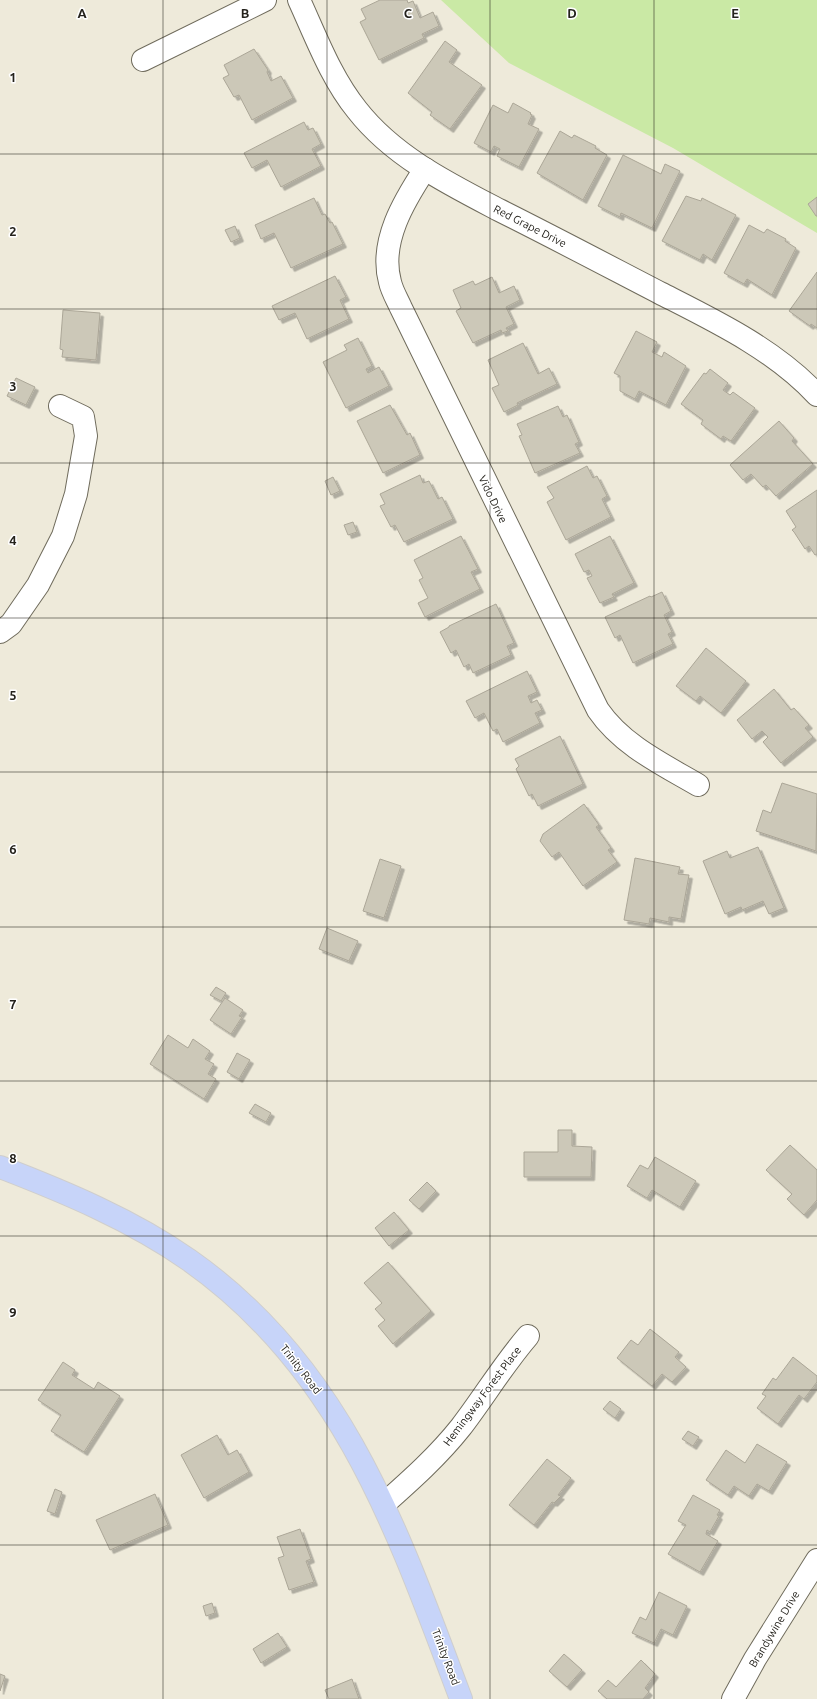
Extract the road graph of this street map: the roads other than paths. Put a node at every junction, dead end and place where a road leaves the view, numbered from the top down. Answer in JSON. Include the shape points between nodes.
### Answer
{"nodes":[{"id":1,"x":265,"y":0,"type":"edge"},
{"id":2,"x":299,"y":0,"type":"edge"},
{"id":3,"x":143,"y":60,"type":"dead end"},
{"id":4,"x":424,"y":169,"type":"junction"},
{"id":5,"x":817,"y":396,"type":"edge"},
{"id":6,"x":60,"y":406,"type":"dead end"},
{"id":7,"x":0,"y":632,"type":"edge"},
{"id":8,"x":698,"y":785,"type":"dead end"},
{"id":9,"x":0,"y":1167,"type":"edge"},
{"id":10,"x":528,"y":1336,"type":"dead end"},
{"id":11,"x":384,"y":1504,"type":"junction"},
{"id":12,"x":817,"y":1560,"type":"edge"},
{"id":13,"x":461,"y":1699,"type":"edge"},
{"id":14,"x":733,"y":1699,"type":"edge"}],
"edges":[{"from":1,"to":3,"type":"street"},
{"from":2,"to":4,"type":"street","name":"Red Grape Drive","via":[[328,64],[357,110],[393,148]]},
{"from":4,"to":5,"type":"street","name":"Red Grape Drive","via":[[749,340],[794,374]]},
{"from":4,"to":8,"type":"street","name":"Vido Drive","via":[[398,218],[388,244],[390,282],[401,308],[598,710],[624,740]]},
{"from":6,"to":7,"type":"street","via":[[83,417],[86,436],[76,494],[63,536],[38,585],[11,624]]},
{"from":9,"to":11,"type":"main road","name":"Trinity Road","via":[[97,1209],[151,1236],[189,1260],[267,1326],[330,1406],[359,1454]]},
{"from":10,"to":11,"type":"street","name":"Hemingway Forest Place","via":[[509,1358],[461,1427],[423,1470]]},
{"from":11,"to":13,"type":"main road","name":"Trinity Road"},
{"from":12,"to":14,"type":"street","name":"Brandywine Drive"}]}
